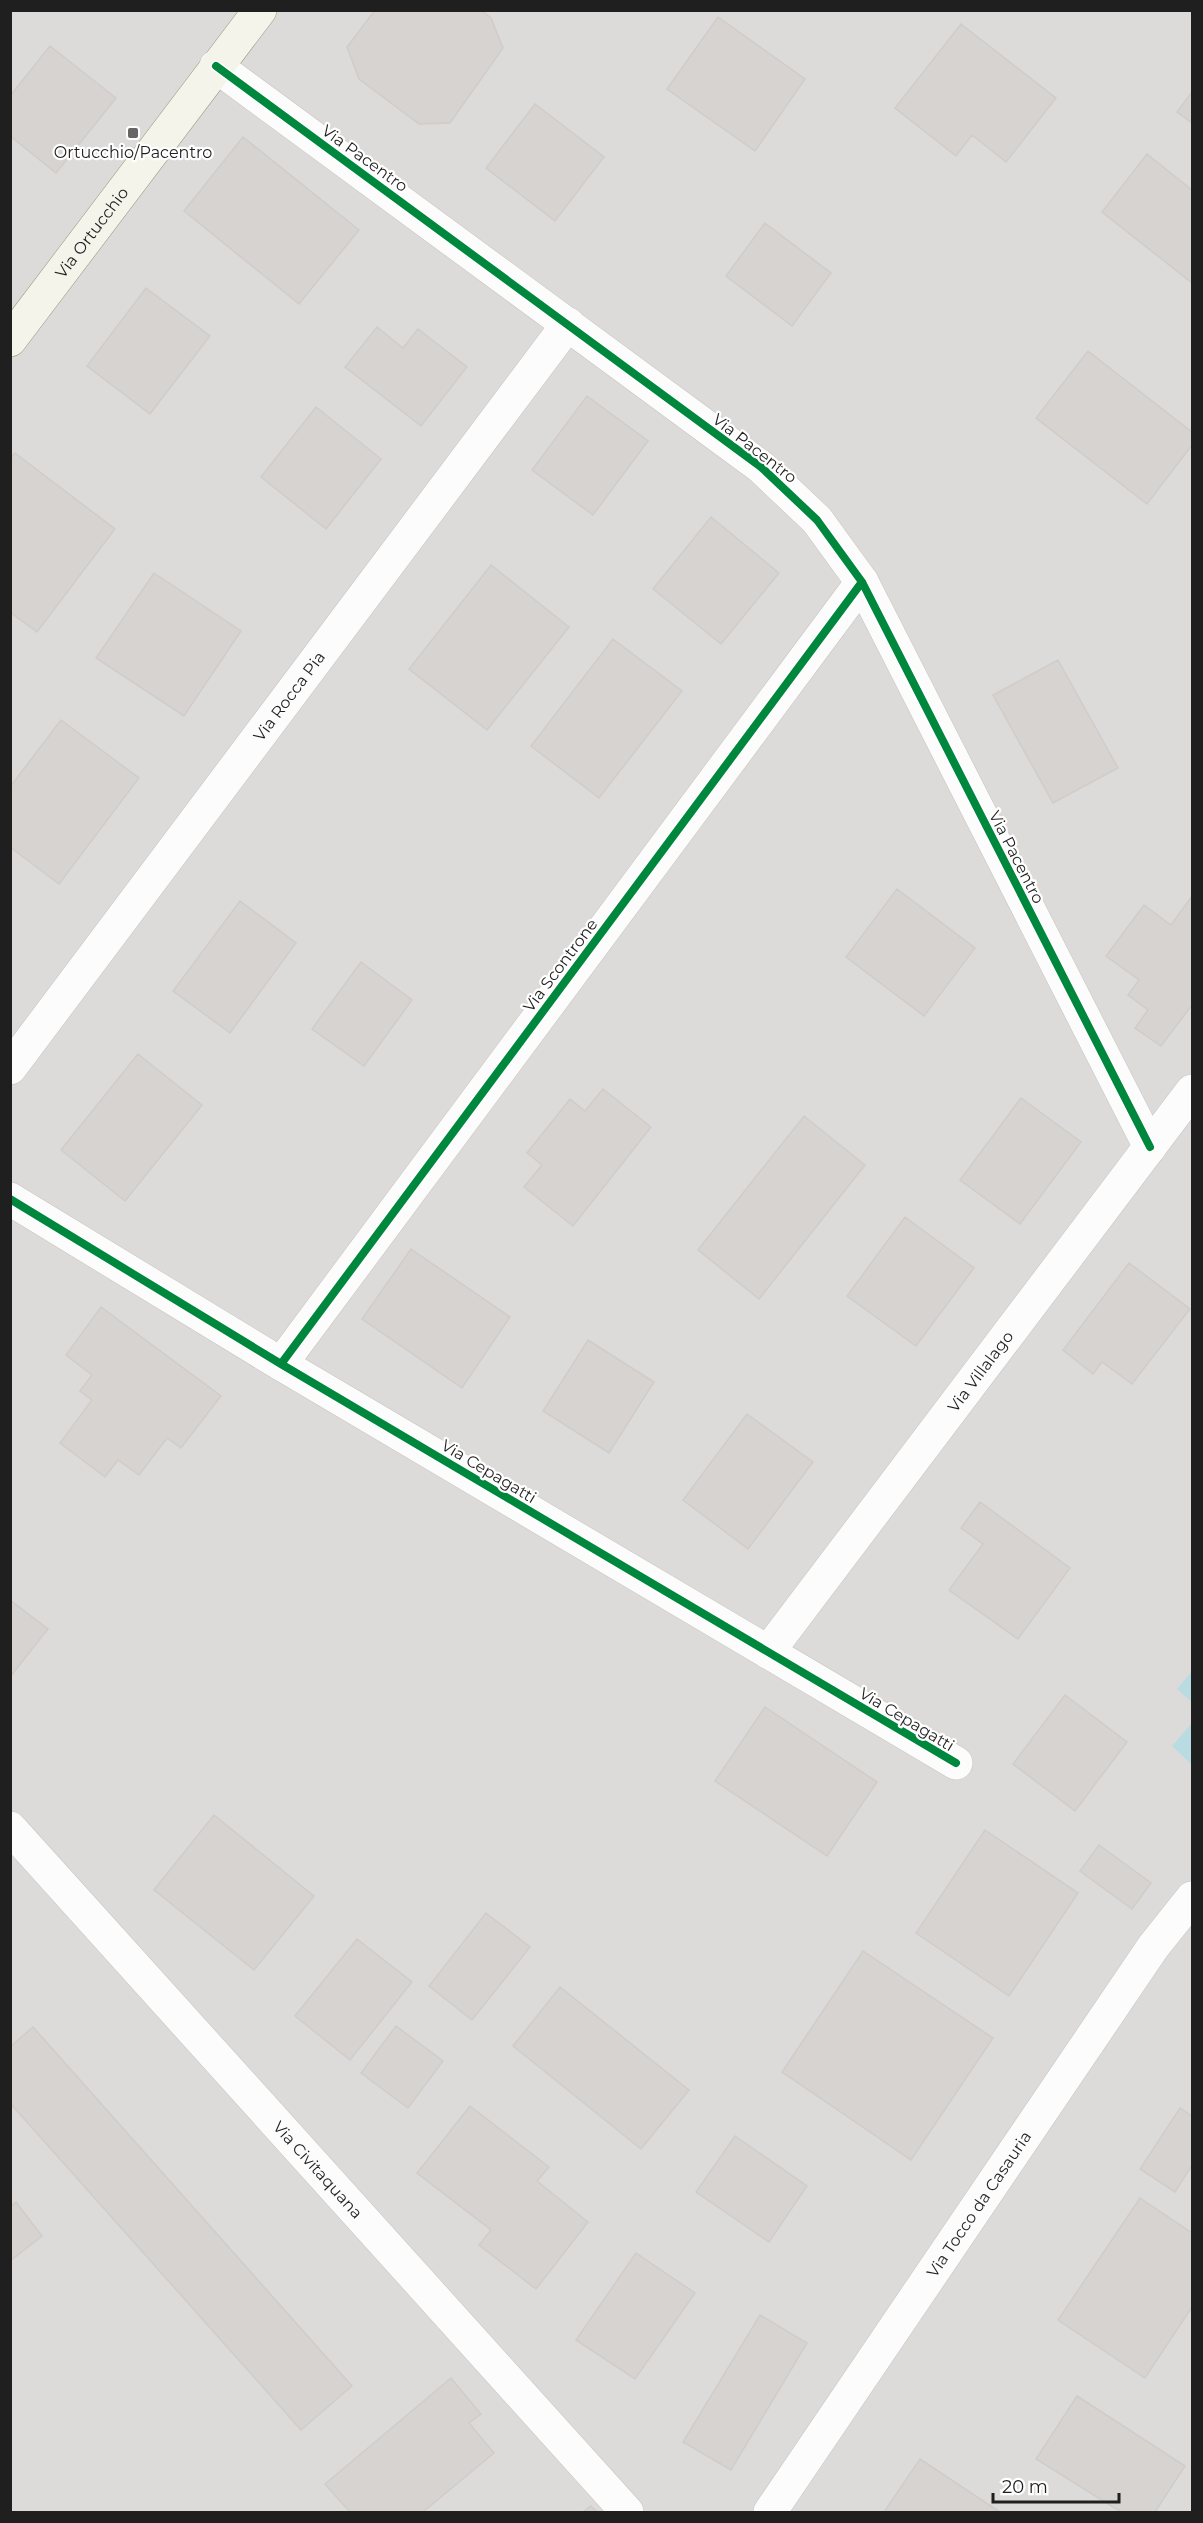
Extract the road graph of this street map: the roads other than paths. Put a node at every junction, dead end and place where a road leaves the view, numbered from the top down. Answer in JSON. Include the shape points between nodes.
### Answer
{"nodes":[{"id":1,"x":260,"y":10,"type":"edge"},
{"id":2,"x":216,"y":66,"type":"junction"},
{"id":3,"x":568,"y":324,"type":"junction"},
{"id":4,"x":10,"y":340,"type":"edge"},
{"id":5,"x":862,"y":582,"type":"junction"},
{"id":6,"x":10,"y":1068,"type":"edge"},
{"id":7,"x":1192,"y":1091,"type":"edge"},
{"id":8,"x":1150,"y":1147,"type":"junction"},
{"id":9,"x":10,"y":1199,"type":"edge"},
{"id":10,"x":281,"y":1364,"type":"junction"},
{"id":11,"x":768,"y":1652,"type":"junction"},
{"id":12,"x":956,"y":1763,"type":"dead end"},
{"id":13,"x":10,"y":1828,"type":"edge"},
{"id":14,"x":1192,"y":1898,"type":"edge"},
{"id":15,"x":627,"y":2512,"type":"edge"},
{"id":16,"x":770,"y":2512,"type":"edge"}],
"edges":[{"from":1,"to":2,"type":"street","name":"Via Ortucchio"},
{"from":2,"to":3,"type":"street","name":"Via Pacentro"},
{"from":2,"to":4,"type":"street","name":"Via Ortucchio"},
{"from":3,"to":5,"type":"street","name":"Via Pacentro","via":[[761,466],[793,495],[841,550]]},
{"from":3,"to":6,"type":"street","name":"Via Rocca Pia"},
{"from":5,"to":8,"type":"street","name":"Via Pacentro"},
{"from":5,"to":10,"type":"street","name":"Via Scontrone"},
{"from":7,"to":8,"type":"street","name":"Via Villalago"},
{"from":8,"to":11,"type":"street","name":"Via Villalago"},
{"from":9,"to":10,"type":"street","name":"Via Cepagatti"},
{"from":10,"to":11,"type":"street","name":"Via Cepagatti"},
{"from":11,"to":12,"type":"street","name":"Via Cepagatti"},
{"from":13,"to":15,"type":"street","name":"Via Civitaquana"},
{"from":14,"to":16,"type":"street","name":"Via Tocco da Casauria","via":[[1154,1947]]}]}
